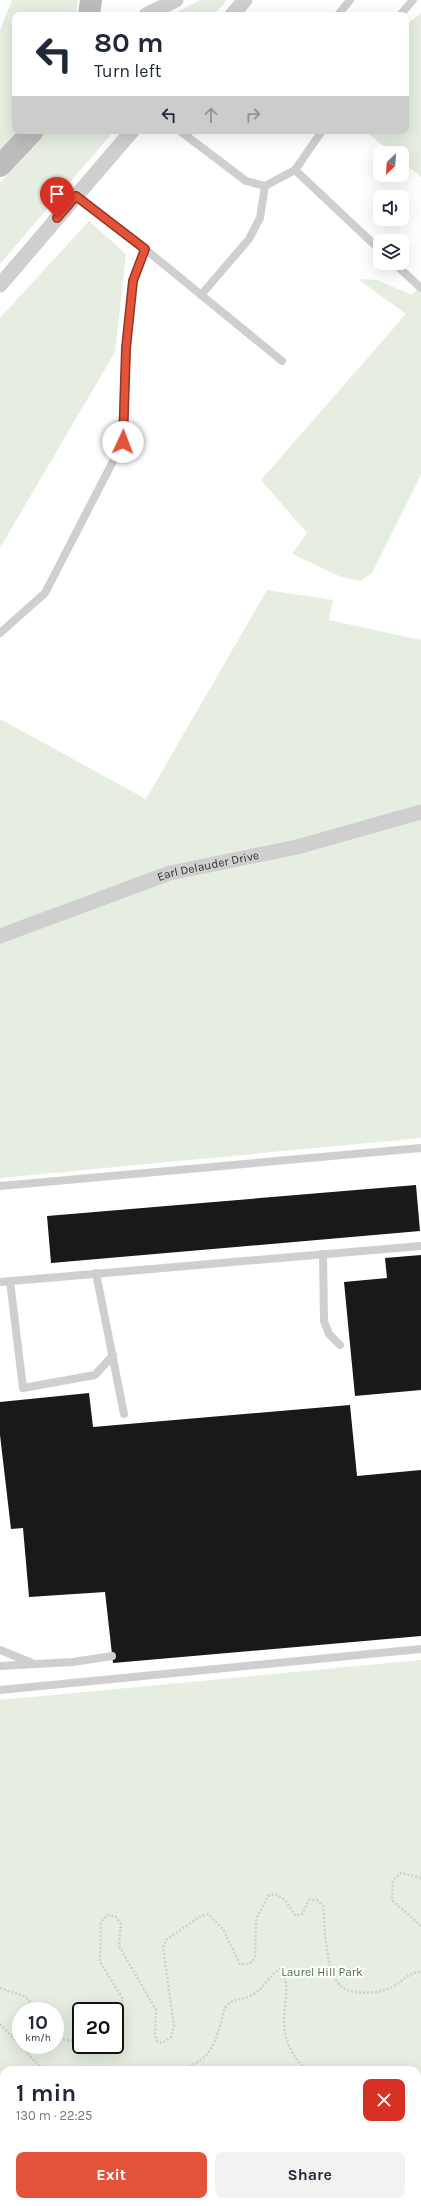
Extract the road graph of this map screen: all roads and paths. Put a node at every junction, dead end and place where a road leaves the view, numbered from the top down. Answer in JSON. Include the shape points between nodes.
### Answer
{"nodes":[{"id":1,"x":91,"y":0,"type":"edge"},
{"id":2,"x":176,"y":0,"type":"edge"},
{"id":3,"x":245,"y":0,"type":"edge"},
{"id":4,"x":350,"y":0,"type":"edge"},
{"id":5,"x":413,"y":0,"type":"edge"},
{"id":6,"x":89,"y":12,"type":"edge"},
{"id":7,"x":152,"y":12,"type":"edge"},
{"id":8,"x":235,"y":12,"type":"edge"},
{"id":9,"x":340,"y":12,"type":"edge"},
{"id":10,"x":403,"y":12,"type":"edge"},
{"id":11,"x":30,"y":134,"type":"edge"},
{"id":12,"x":129,"y":134,"type":"edge"},
{"id":13,"x":184,"y":134,"type":"edge"},
{"id":14,"x":320,"y":134,"type":"edge"},
{"id":15,"x":0,"y":166,"type":"edge"},
{"id":16,"x":295,"y":170,"type":"junction"},
{"id":17,"x":265,"y":186,"type":"junction"},
{"id":18,"x":76,"y":196,"type":"junction"},
{"id":19,"x":373,"y":243,"type":"edge"},
{"id":20,"x":145,"y":249,"type":"junction"},
{"id":21,"x":402,"y":270,"type":"edge"},
{"id":22,"x":0,"y":284,"type":"edge"},
{"id":23,"x":421,"y":288,"type":"edge"},
{"id":24,"x":202,"y":295,"type":"junction"},
{"id":25,"x":282,"y":361,"type":"dead end"},
{"id":26,"x":0,"y":633,"type":"edge"},
{"id":27,"x":421,"y":812,"type":"edge"},
{"id":28,"x":0,"y":936,"type":"edge"},
{"id":29,"x":421,"y":1148,"type":"edge"},
{"id":30,"x":0,"y":1186,"type":"edge"},
{"id":31,"x":421,"y":1246,"type":"edge"},
{"id":32,"x":323,"y":1254,"type":"junction"},
{"id":33,"x":96,"y":1273,"type":"junction"},
{"id":34,"x":10,"y":1281,"type":"junction"},
{"id":35,"x":0,"y":1282,"type":"edge"},
{"id":36,"x":340,"y":1345,"type":"dead end"},
{"id":37,"x":112,"y":1355,"type":"junction"},
{"id":38,"x":124,"y":1414,"type":"dead end"},
{"id":39,"x":421,"y":1649,"type":"edge"},
{"id":40,"x":0,"y":1650,"type":"edge"},
{"id":41,"x":112,"y":1656,"type":"dead end"},
{"id":42,"x":35,"y":1664,"type":"junction"},
{"id":43,"x":0,"y":1666,"type":"edge"},
{"id":44,"x":0,"y":1690,"type":"edge"},
{"id":45,"x":421,"y":1878,"type":"edge"},
{"id":46,"x":421,"y":1926,"type":"edge"},
{"id":47,"x":421,"y":1972,"type":"edge"},
{"id":48,"x":0,"y":1988,"type":"edge"},
{"id":49,"x":31,"y":2002,"type":"edge"},
{"id":50,"x":122,"y":2002,"type":"edge"},
{"id":51,"x":0,"y":2024,"type":"edge"},
{"id":52,"x":39,"y":2066,"type":"edge"},
{"id":53,"x":192,"y":2066,"type":"edge"},
{"id":54,"x":303,"y":2066,"type":"edge"}],
"edges":[{"from":1,"to":6,"type":"main road"},
{"from":2,"to":7,"type":"street"},
{"from":3,"to":8,"type":"street"},
{"from":4,"to":9,"type":"lane"},
{"from":5,"to":10,"type":"lane"},
{"from":11,"to":15,"type":"main road"},
{"from":12,"to":18,"type":"street"},
{"from":13,"to":17,"type":"lane","via":[[246,181]]},
{"from":14,"to":16,"type":"lane"},
{"from":16,"to":17,"type":"lane"},
{"from":16,"to":19,"type":"lane"},
{"from":17,"to":24,"type":"lane","via":[[260,218],[249,239]]},
{"from":18,"to":20,"type":"lane"},
{"from":18,"to":22,"type":"street"},
{"from":20,"to":24,"type":"lane"},
{"from":20,"to":26,"type":"lane","via":[[133,281],[126,348],[123,442],[44,593]]},
{"from":21,"to":23,"type":"lane"},
{"from":24,"to":25,"type":"lane"},
{"from":27,"to":28,"type":"street","name":"Earl Delauder Drive","via":[[297,847],[170,873]]},
{"from":29,"to":30,"type":"lane"},
{"from":31,"to":32,"type":"lane"},
{"from":32,"to":33,"type":"lane"},
{"from":32,"to":36,"type":"lane","via":[[324,1321],[329,1334]]},
{"from":33,"to":34,"type":"lane"},
{"from":33,"to":37,"type":"lane"},
{"from":34,"to":35,"type":"lane"},
{"from":34,"to":37,"type":"lane","via":[[23,1388],[96,1375]]},
{"from":37,"to":38,"type":"lane"},
{"from":39,"to":44,"type":"lane"},
{"from":40,"to":42,"type":"lane"},
{"from":41,"to":42,"type":"lane"},
{"from":42,"to":43,"type":"lane"},
{"from":45,"to":46,"type":"path","via":[[401,1873],[393,1880],[392,1900]]},
{"from":47,"to":50,"type":"path","via":[[414,1971],[393,1987],[381,1991],[363,1993],[346,1990],[338,1984],[331,1971],[323,1906],[317,1900],[309,1900],[302,1914],[296,1916],[285,1900],[275,1894],[268,1896],[256,1919],[255,1958],[249,1964],[240,1964],[223,1929],[208,1914],[166,1940],[163,1947],[174,2026],[171,2038],[162,2043],[157,2041],[155,2035],[156,2010],[119,1946],[121,1924],[116,1916],[108,1915],[100,1922],[100,1962],[123,1999]]},
{"from":48,"to":49,"type":"path","via":[[26,1997]]},
{"from":51,"to":52,"type":"path"},
{"from":53,"to":54,"type":"path","via":[[201,2062],[214,2048],[225,2008],[230,2002],[252,1996],[281,1968],[288,1986],[284,2018],[288,2047]]}]}
